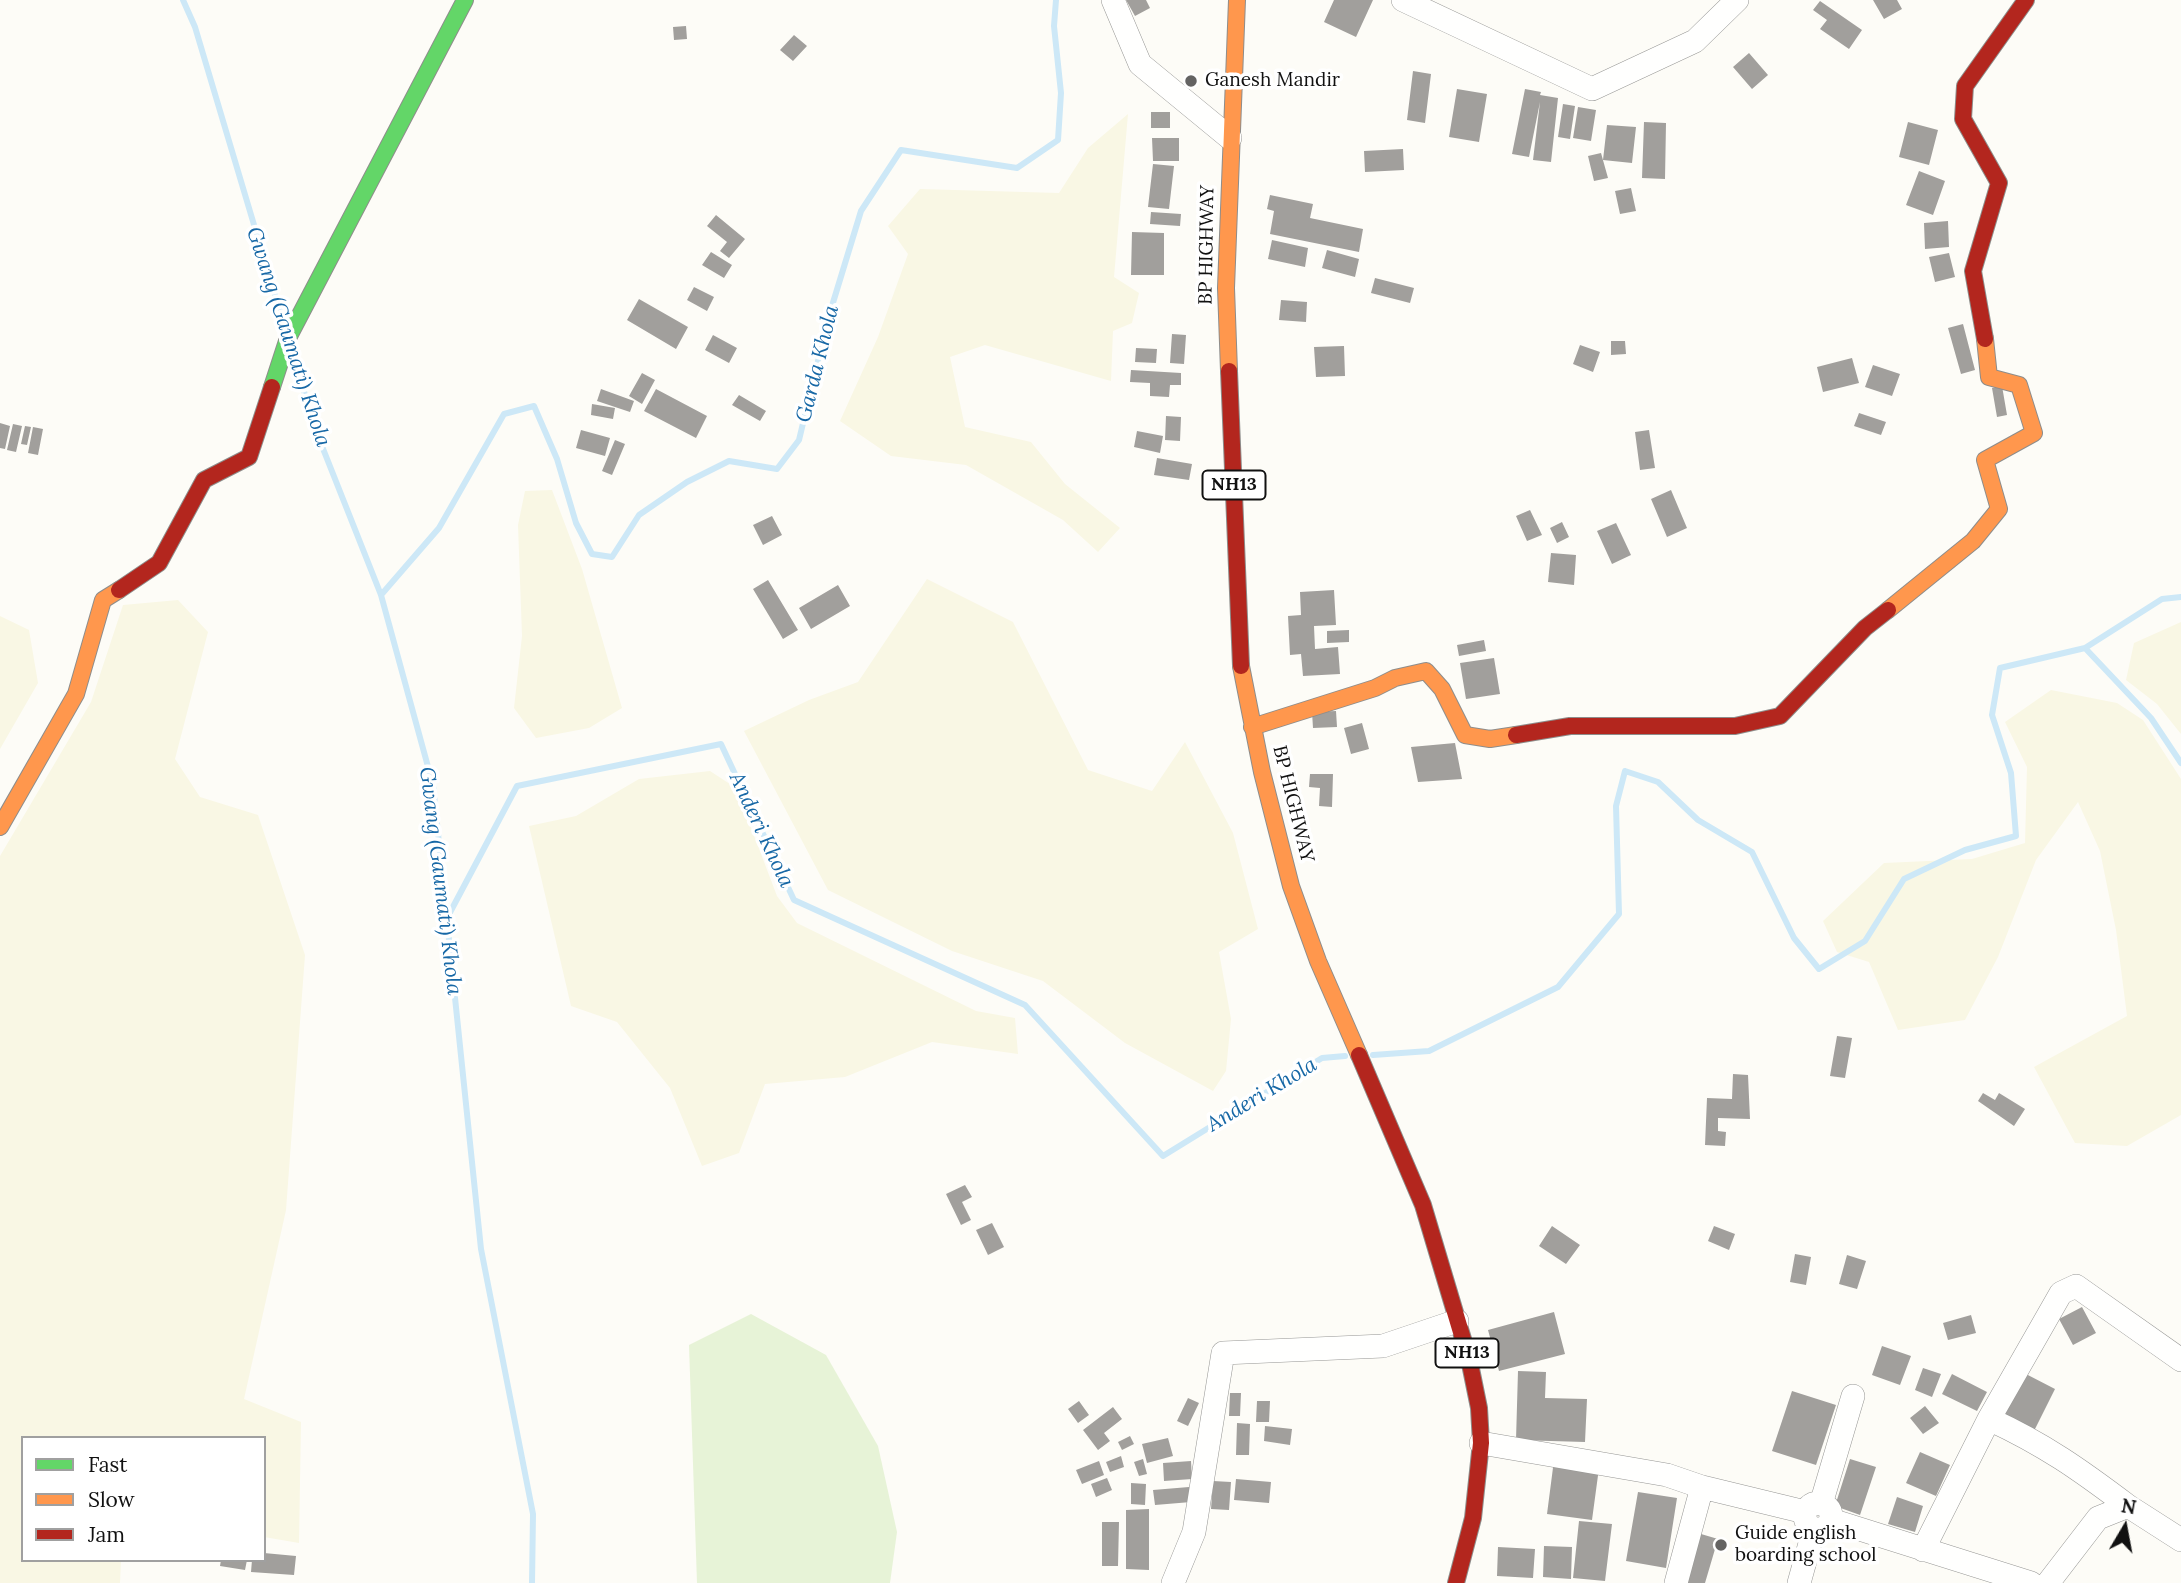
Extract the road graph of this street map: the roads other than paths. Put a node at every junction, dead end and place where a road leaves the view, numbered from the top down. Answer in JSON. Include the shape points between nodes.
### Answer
{"nodes":[{"id":1,"x":465,"y":0,"type":"edge"},
{"id":2,"x":1114,"y":0,"type":"edge"},
{"id":3,"x":1237,"y":0,"type":"edge"},
{"id":4,"x":1403,"y":0,"type":"edge"},
{"id":5,"x":1737,"y":0,"type":"edge"},
{"id":6,"x":2026,"y":0,"type":"edge"},
{"id":7,"x":1230,"y":138,"type":"junction"},
{"id":8,"x":1252,"y":727,"type":"junction"},
{"id":9,"x":0,"y":827,"type":"edge"},
{"id":10,"x":1457,"y":1321,"type":"junction"},
{"id":11,"x":2181,"y":1360,"type":"edge"},
{"id":12,"x":1853,"y":1395,"type":"dead end"},
{"id":13,"x":1989,"y":1419,"type":"junction"},
{"id":14,"x":1481,"y":1443,"type":"junction"},
{"id":15,"x":1702,"y":1488,"type":"junction"},
{"id":16,"x":2128,"y":1506,"type":"junction"},
{"id":17,"x":1818,"y":1516,"type":"junction"},
{"id":18,"x":2181,"y":1540,"type":"edge"},
{"id":19,"x":1923,"y":1550,"type":"junction"},
{"id":20,"x":1173,"y":1583,"type":"edge"},
{"id":21,"x":1456,"y":1583,"type":"edge"},
{"id":22,"x":1676,"y":1583,"type":"edge"},
{"id":23,"x":1799,"y":1583,"type":"edge"},
{"id":24,"x":2031,"y":1583,"type":"edge"},
{"id":25,"x":2049,"y":1583,"type":"edge"}],
"edges":[{"from":1,"to":9,"type":"main road","via":[[288,338],[249,457],[204,480],[159,563],[103,600],[76,694]]},
{"from":2,"to":7,"type":"street","via":[[1140,64]]},
{"from":3,"to":7,"type":"main road","name":"BP HIGHWAY","number":"NH13"},
{"from":4,"to":5,"type":"street","via":[[1592,89],[1695,41]]},
{"from":6,"to":8,"type":"main road","via":[[1965,86],[1963,119],[1999,183],[1973,271],[1989,377],[2020,385],[2034,433],[1985,460],[1999,509],[1973,541],[1865,628],[1780,716],[1735,726],[1570,726],[1490,739],[1465,734],[1442,690],[1426,671]]},
{"from":7,"to":8,"type":"main road","name":"BP HIGHWAY","number":"NH13","via":[[1226,288],[1241,673]]},
{"from":8,"to":10,"type":"main road","name":"BP HIGHWAY","number":"NH13","via":[[1291,886],[1318,961],[1423,1205]]},
{"from":10,"to":14,"type":"main road","name":"BP HIGHWAY","number":"NH13","via":[[1479,1408]]},
{"from":10,"to":20,"type":"street","via":[[1383,1346],[1223,1353],[1194,1532]]},
{"from":11,"to":13,"type":"street","via":[[2076,1286],[2061,1293]]},
{"from":12,"to":17,"type":"street"},
{"from":13,"to":16,"type":"street","via":[[2042,1444]]},
{"from":13,"to":19,"type":"street"},
{"from":14,"to":15,"type":"street","via":[[1667,1475]]},
{"from":14,"to":21,"type":"main road","name":"BP HIGHWAY","number":"NH13","via":[[1473,1518]]},
{"from":15,"to":17,"type":"street"},
{"from":15,"to":22,"type":"street"},
{"from":16,"to":18,"type":"street"},
{"from":16,"to":25,"type":"street","via":[[2098,1518]]},
{"from":17,"to":19,"type":"street"},
{"from":17,"to":23,"type":"street"},
{"from":19,"to":24,"type":"street"}]}
